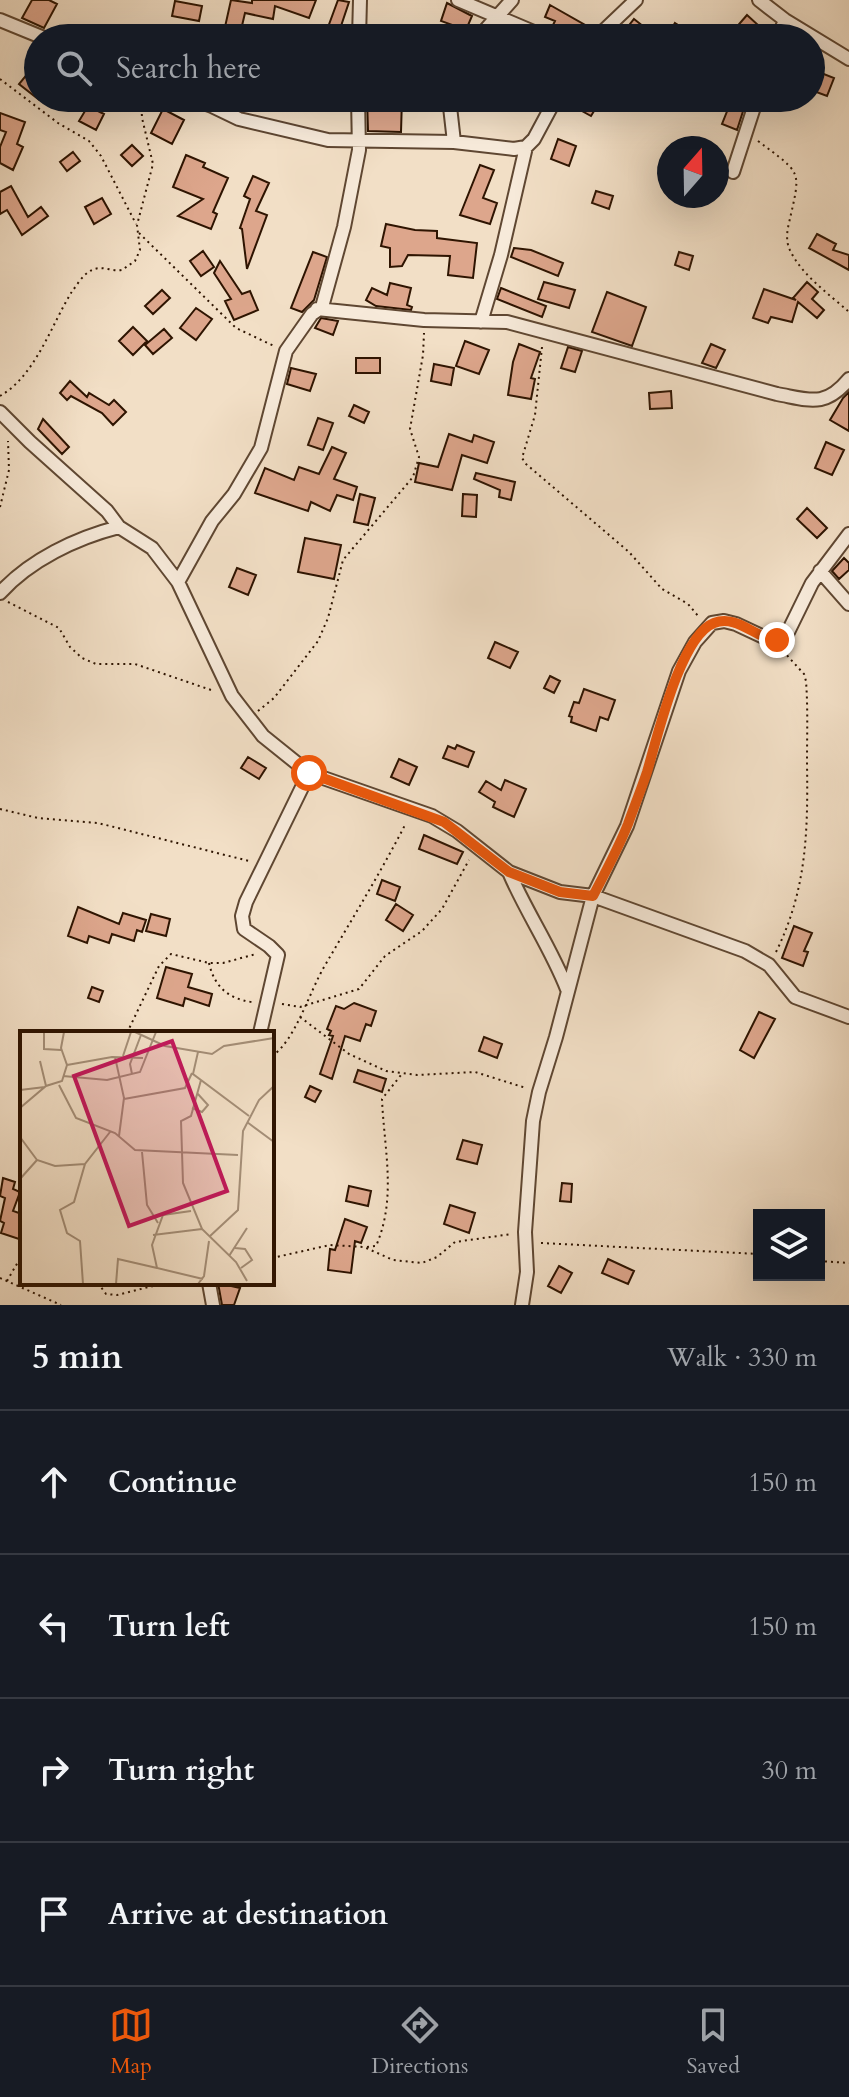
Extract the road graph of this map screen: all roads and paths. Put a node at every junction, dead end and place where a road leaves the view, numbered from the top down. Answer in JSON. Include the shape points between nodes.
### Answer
{"nodes":[{"id":1,"x":360,"y":0,"type":"edge"},
{"id":2,"x":458,"y":0,"type":"edge"},
{"id":3,"x":512,"y":0,"type":"edge"},
{"id":4,"x":636,"y":0,"type":"edge"},
{"id":5,"x":759,"y":0,"type":"edge"},
{"id":6,"x":499,"y":18,"type":"junction"},
{"id":7,"x":0,"y":20,"type":"edge"},
{"id":8,"x":785,"y":20,"type":"junction"},
{"id":9,"x":359,"y":24,"type":"edge"},
{"id":10,"x":493,"y":24,"type":"edge"},
{"id":11,"x":514,"y":24,"type":"edge"},
{"id":12,"x":611,"y":24,"type":"edge"},
{"id":13,"x":783,"y":24,"type":"edge"},
{"id":14,"x":792,"y":24,"type":"edge"},
{"id":15,"x":24,"y":30,"type":"edge"},
{"id":16,"x":825,"y":44,"type":"edge"},
{"id":17,"x":849,"y":59,"type":"edge"},
{"id":18,"x":0,"y":79,"type":"edge"},
{"id":19,"x":24,"y":97,"type":"edge"},
{"id":20,"x":44,"y":112,"type":"edge"},
{"id":21,"x":142,"y":112,"type":"edge"},
{"id":22,"x":224,"y":112,"type":"edge"},
{"id":23,"x":358,"y":112,"type":"edge"},
{"id":24,"x":451,"y":112,"type":"edge"},
{"id":25,"x":548,"y":112,"type":"edge"},
{"id":26,"x":752,"y":112,"type":"edge"},
{"id":27,"x":746,"y":132,"type":"junction"},
{"id":28,"x":358,"y":140,"type":"junction"},
{"id":29,"x":454,"y":142,"type":"junction"},
{"id":30,"x":526,"y":147,"type":"junction"},
{"id":31,"x":733,"y":172,"type":"dead end"},
{"id":32,"x":137,"y":225,"type":"junction"},
{"id":33,"x":138,"y":233,"type":"junction"},
{"id":34,"x":317,"y":309,"type":"junction"},
{"id":35,"x":849,"y":312,"type":"edge"},
{"id":36,"x":424,"y":320,"type":"junction"},
{"id":37,"x":481,"y":322,"type":"junction"},
{"id":38,"x":542,"y":330,"type":"junction"},
{"id":39,"x":286,"y":351,"type":"junction"},
{"id":40,"x":849,"y":379,"type":"edge"},
{"id":41,"x":0,"y":396,"type":"edge"},
{"id":42,"x":3,"y":416,"type":"edge"},
{"id":43,"x":0,"y":507,"type":"edge"},
{"id":44,"x":119,"y":527,"type":"junction"},
{"id":45,"x":849,"y":534,"type":"edge"},
{"id":46,"x":820,"y":571,"type":"junction"},
{"id":47,"x":178,"y":582,"type":"junction"},
{"id":48,"x":0,"y":595,"type":"edge"},
{"id":49,"x":849,"y":604,"type":"edge"},
{"id":50,"x":706,"y":628,"type":"junction"},
{"id":51,"x":770,"y":640,"type":"junction"},
{"id":52,"x":232,"y":696,"type":"junction"},
{"id":53,"x":249,"y":718,"type":"junction"},
{"id":54,"x":309,"y":773,"type":"junction"},
{"id":55,"x":0,"y":809,"type":"edge"},
{"id":56,"x":412,"y":810,"type":"junction"},
{"id":57,"x":477,"y":847,"type":"junction"},
{"id":58,"x":262,"y":865,"type":"junction"},
{"id":59,"x":509,"y":872,"type":"junction"},
{"id":60,"x":593,"y":896,"type":"junction"},
{"id":61,"x":273,"y":949,"type":"junction"},
{"id":62,"x":209,"y":963,"type":"junction"},
{"id":63,"x":769,"y":965,"type":"junction"},
{"id":64,"x":567,"y":989,"type":"junction"},
{"id":65,"x":268,"y":1001,"type":"junction"},
{"id":66,"x":303,"y":1006,"type":"junction"},
{"id":67,"x":299,"y":1016,"type":"junction"},
{"id":68,"x":849,"y":1017,"type":"edge"},
{"id":69,"x":128,"y":1031,"type":"edge"},
{"id":70,"x":260,"y":1031,"type":"edge"},
{"id":71,"x":274,"y":1055,"type":"edge"},
{"id":72,"x":402,"y":1074,"type":"junction"},
{"id":73,"x":539,"y":1092,"type":"junction"},
{"id":74,"x":526,"y":1237,"type":"junction"},
{"id":75,"x":364,"y":1247,"type":"junction"},
{"id":76,"x":753,"y":1254,"type":"edge"},
{"id":77,"x":274,"y":1258,"type":"edge"},
{"id":78,"x":20,"y":1259,"type":"edge"},
{"id":79,"x":825,"y":1261,"type":"edge"},
{"id":80,"x":849,"y":1263,"type":"edge"},
{"id":81,"x":0,"y":1278,"type":"edge"},
{"id":82,"x":7,"y":1282,"type":"junction"},
{"id":83,"x":99,"y":1285,"type":"edge"},
{"id":84,"x":157,"y":1285,"type":"edge"},
{"id":85,"x":209,"y":1285,"type":"edge"},
{"id":86,"x":61,"y":1305,"type":"edge"},
{"id":87,"x":213,"y":1305,"type":"edge"},
{"id":88,"x":522,"y":1305,"type":"edge"}],
"edges":[{"from":1,"to":9,"type":"street"},
{"from":2,"to":6,"type":"street"},
{"from":3,"to":6,"type":"street"},
{"from":4,"to":12,"type":"street"},
{"from":5,"to":8,"type":"street"},
{"from":6,"to":10,"type":"street"},
{"from":6,"to":11,"type":"street"},
{"from":7,"to":15,"type":"street"},
{"from":8,"to":13,"type":"street"},
{"from":8,"to":14,"type":"street"},
{"from":16,"to":17,"type":"street"},
{"from":18,"to":19,"type":"path"},
{"from":20,"to":32,"type":"path","via":[[89,141]]},
{"from":21,"to":32,"type":"path","via":[[153,164]]},
{"from":22,"to":28,"type":"street","via":[[328,140]]},
{"from":23,"to":28,"type":"street"},
{"from":24,"to":29,"type":"street"},
{"from":25,"to":30,"type":"street"},
{"from":26,"to":27,"type":"street"},
{"from":27,"to":31,"type":"street"},
{"from":27,"to":35,"type":"path","via":[[794,171],[798,190],[789,248]]},
{"from":28,"to":29,"type":"street"},
{"from":28,"to":34,"type":"street","via":[[344,227],[322,307]]},
{"from":29,"to":30,"type":"street"},
{"from":30,"to":37,"type":"street"},
{"from":32,"to":33,"type":"path"},
{"from":33,"to":39,"type":"path","via":[[236,328]]},
{"from":33,"to":41,"type":"path","via":[[135,261],[122,270],[95,268],[83,276],[29,368]]},
{"from":34,"to":36,"type":"street"},
{"from":34,"to":39,"type":"street"},
{"from":36,"to":37,"type":"street"},
{"from":36,"to":53,"type":"path","via":[[410,429],[419,457],[413,477],[343,560],[318,641],[274,698]]},
{"from":37,"to":38,"type":"street"},
{"from":38,"to":40,"type":"street","via":[[777,394],[825,400]]},
{"from":38,"to":50,"type":"path","via":[[535,415],[522,458],[629,552],[662,589],[693,607]]},
{"from":39,"to":47,"type":"street","via":[[261,448]]},
{"from":42,"to":43,"type":"path","via":[[9,470]]},
{"from":42,"to":44,"type":"street"},
{"from":44,"to":47,"type":"street","via":[[152,548]]},
{"from":44,"to":48,"type":"street","via":[[46,557]]},
{"from":45,"to":46,"type":"street"},
{"from":46,"to":49,"type":"street"},
{"from":46,"to":51,"type":"street","via":[[787,634]]},
{"from":47,"to":52,"type":"street"},
{"from":48,"to":52,"type":"path","via":[[59,628],[82,658],[96,664],[135,664]]},
{"from":50,"to":51,"type":"street","via":[[724,621]]},
{"from":50,"to":60,"type":"street","via":[[679,671],[627,826]]},
{"from":51,"to":63,"type":"path","via":[[806,681],[809,799],[798,897]]},
{"from":52,"to":53,"type":"street"},
{"from":53,"to":54,"type":"street"},
{"from":54,"to":56,"type":"street"},
{"from":54,"to":58,"type":"street"},
{"from":55,"to":58,"type":"path","via":[[98,823]]},
{"from":56,"to":57,"type":"street","via":[[444,822]]},
{"from":56,"to":66,"type":"path"},
{"from":57,"to":59,"type":"street"},
{"from":57,"to":66,"type":"path","via":[[442,909],[422,931],[385,956],[359,989]]},
{"from":58,"to":61,"type":"street","via":[[242,916],[244,929]]},
{"from":59,"to":60,"type":"street","via":[[560,892]]},
{"from":59,"to":64,"type":"street"},
{"from":60,"to":63,"type":"street","via":[[745,951]]},
{"from":60,"to":64,"type":"street"},
{"from":61,"to":62,"type":"path"},
{"from":61,"to":65,"type":"street","via":[[278,955]]},
{"from":62,"to":65,"type":"path","via":[[213,979],[228,995]]},
{"from":62,"to":69,"type":"path","via":[[171,954],[159,966]]},
{"from":63,"to":68,"type":"street","via":[[795,997]]},
{"from":64,"to":73,"type":"street"},
{"from":65,"to":66,"type":"path"},
{"from":65,"to":70,"type":"street"},
{"from":66,"to":67,"type":"path"},
{"from":67,"to":71,"type":"path","via":[[283,1049]]},
{"from":67,"to":72,"type":"path","via":[[360,1060]]},
{"from":72,"to":73,"type":"path","via":[[475,1072]]},
{"from":72,"to":75,"type":"path","via":[[382,1099],[390,1189],[384,1224],[376,1246]]},
{"from":73,"to":74,"type":"street"},
{"from":74,"to":75,"type":"path","via":[[455,1242],[422,1263],[393,1260]]},
{"from":74,"to":76,"type":"path"},
{"from":74,"to":88,"type":"street"},
{"from":75,"to":77,"type":"path","via":[[330,1245]]},
{"from":78,"to":82,"type":"path"},
{"from":79,"to":80,"type":"path"},
{"from":81,"to":82,"type":"path"},
{"from":82,"to":86,"type":"path"},
{"from":83,"to":84,"type":"path","via":[[106,1294],[117,1295]]},
{"from":85,"to":87,"type":"street"}]}
